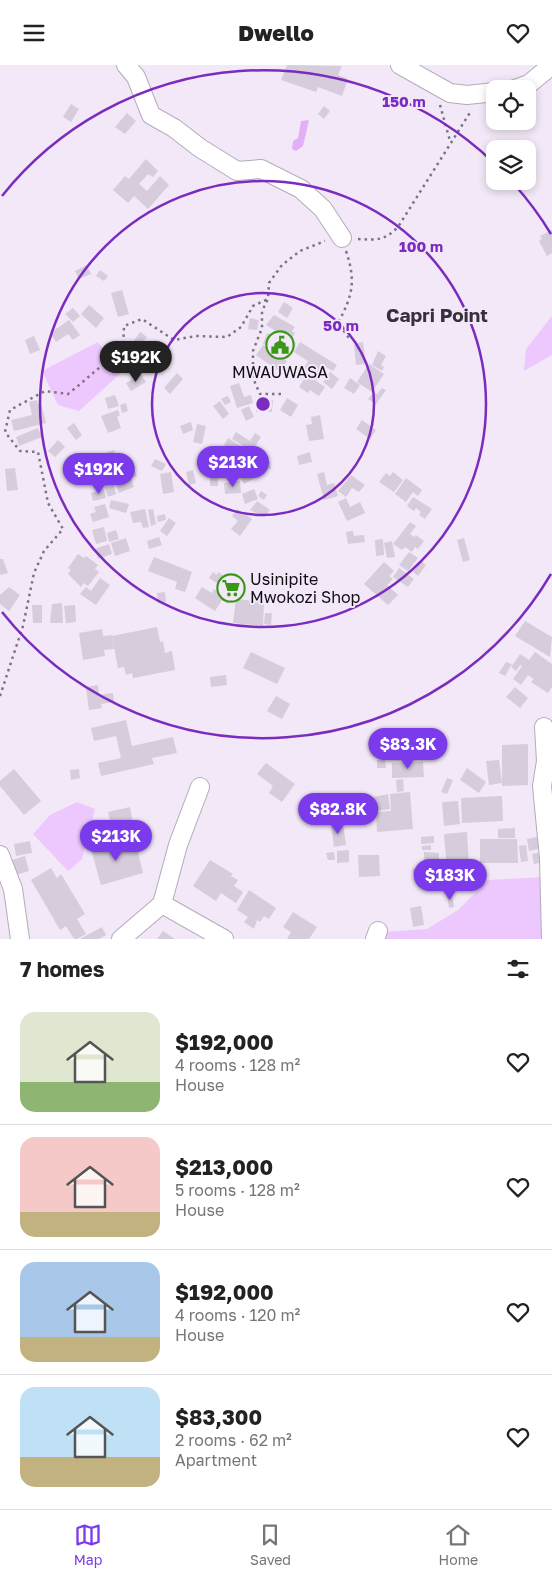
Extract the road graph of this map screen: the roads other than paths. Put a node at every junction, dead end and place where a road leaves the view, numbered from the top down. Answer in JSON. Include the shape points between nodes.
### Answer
{"nodes":[{"id":1,"x":126,"y":65,"type":"edge"},
{"id":2,"x":400,"y":65,"type":"edge"},
{"id":3,"x":552,"y":65,"type":"edge"},
{"id":4,"x":534,"y":80,"type":"edge"},
{"id":5,"x":486,"y":93,"type":"edge"},
{"id":6,"x":342,"y":238,"type":"road end"},
{"id":7,"x":544,"y":727,"type":"dead end"},
{"id":8,"x":200,"y":787,"type":"dead end"},
{"id":9,"x":0,"y":855,"type":"edge"},
{"id":10,"x":162,"y":904,"type":"junction"},
{"id":11,"x":20,"y":939,"type":"edge"},
{"id":12,"x":122,"y":939,"type":"edge"},
{"id":13,"x":224,"y":939,"type":"edge"},
{"id":14,"x":551,"y":939,"type":"edge"}],
"edges":[{"from":1,"to":6,"type":"street","via":[[136,77],[151,115],[237,171],[261,169],[301,189],[323,209]]},
{"from":2,"to":5,"type":"street","via":[[450,93]]},
{"from":3,"to":4,"type":"street"},
{"from":7,"to":14,"type":"street","via":[[546,761],[542,786],[549,858]]},
{"from":8,"to":10,"type":"street","via":[[178,845]]},
{"from":9,"to":11,"type":"street","via":[[13,889]]},
{"from":10,"to":12,"type":"street"},
{"from":10,"to":13,"type":"street"}]}
